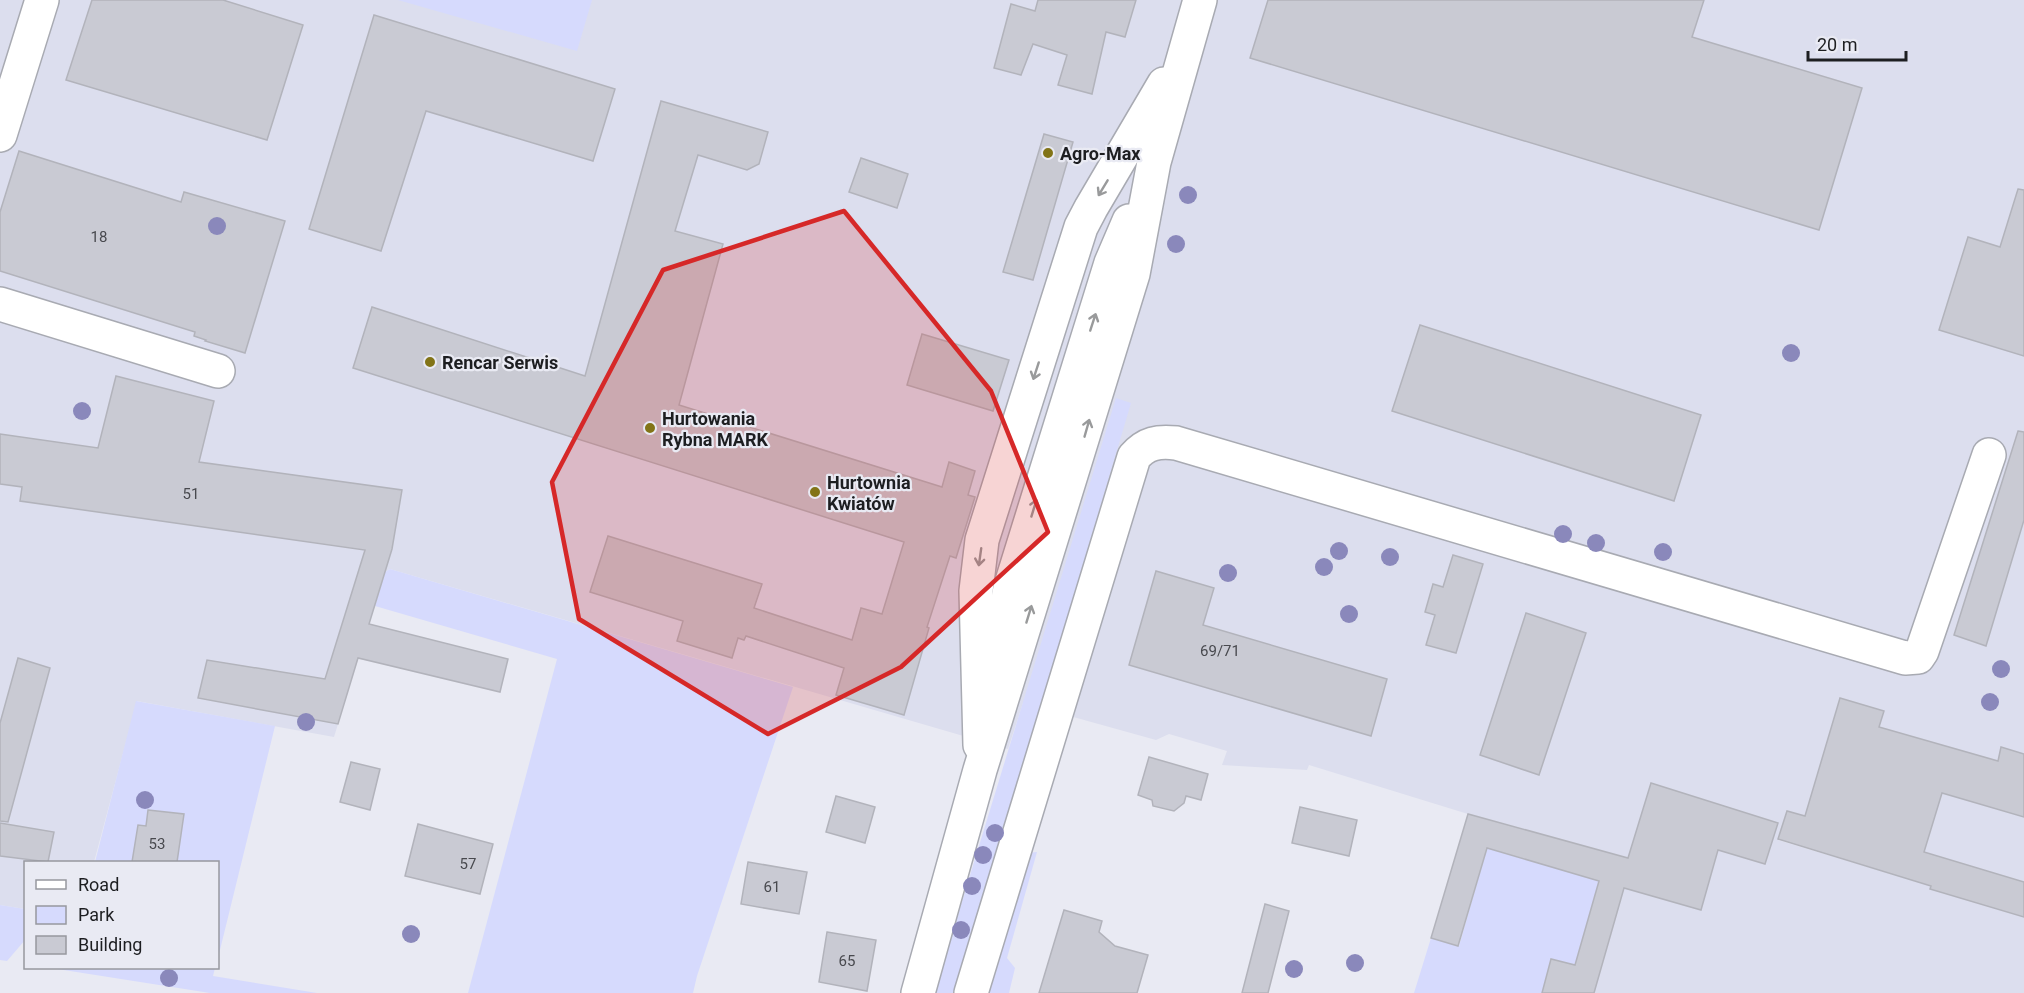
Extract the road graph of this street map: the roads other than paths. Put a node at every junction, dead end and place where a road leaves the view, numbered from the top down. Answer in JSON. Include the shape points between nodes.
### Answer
{"nodes":[{"id":1,"x":42,"y":0,"type":"edge"},
{"id":2,"x":1200,"y":0,"type":"edge"},
{"id":3,"x":1186,"y":47,"type":"junction"},
{"id":4,"x":0,"y":135,"type":"edge"},
{"id":5,"x":0,"y":304,"type":"edge"},
{"id":6,"x":218,"y":370,"type":"dead end"},
{"id":7,"x":1989,"y":455,"type":"dead end"},
{"id":8,"x":980,"y":770,"type":"junction"},
{"id":9,"x":918,"y":993,"type":"edge"},
{"id":10,"x":971,"y":993,"type":"edge"}],
"edges":[{"from":1,"to":4,"type":"lane"},
{"from":2,"to":3,"type":"lane"},
{"from":8,"to":3,"type":"lane","one_way":true,"via":[[1008,594],[1111,263],[1154,162]]},
{"from":3,"to":8,"type":"lane","one_way":true,"via":[[1081,227],[982,540],[976,591]]},
{"from":5,"to":6,"type":"lane"},
{"from":7,"to":10,"type":"lane","via":[[1922,651],[1918,657],[1905,658],[1176,443],[1155,442],[1146,446],[1134,457]]},
{"from":8,"to":9,"type":"lane"}]}
